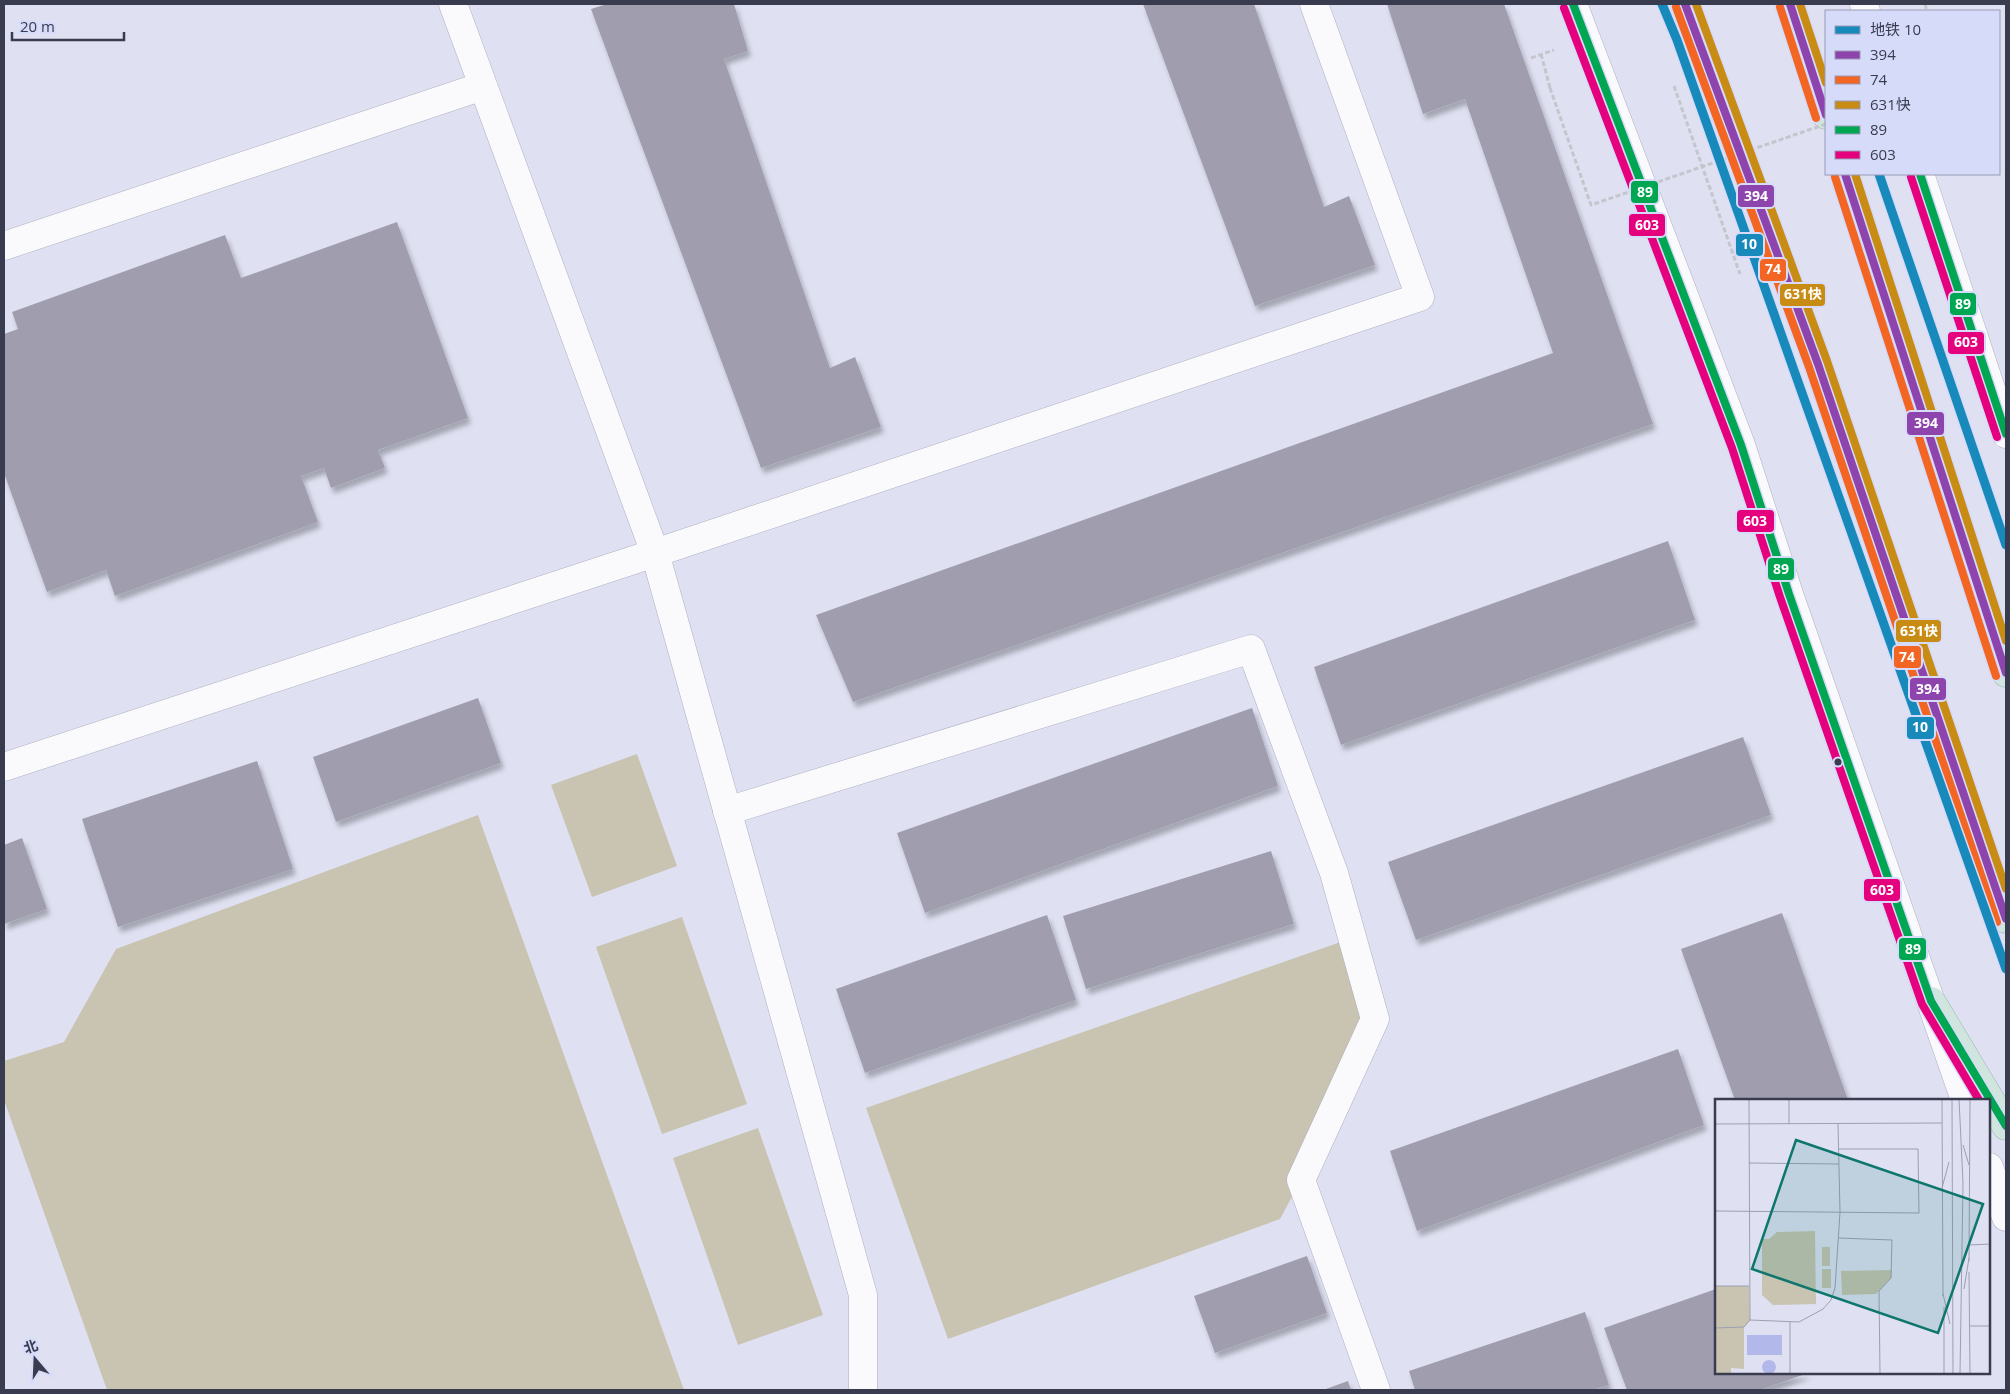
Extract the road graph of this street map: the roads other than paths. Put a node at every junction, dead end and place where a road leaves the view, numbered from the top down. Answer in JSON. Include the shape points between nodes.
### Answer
{"nodes":[{"id":1,"x":453,"y":4,"type":"edge"},
{"id":2,"x":1314,"y":4,"type":"edge"},
{"id":3,"x":1573,"y":4,"type":"edge"},
{"id":4,"x":1685,"y":4,"type":"edge"},
{"id":5,"x":1790,"y":4,"type":"edge"},
{"id":6,"x":483,"y":86,"type":"junction"},
{"id":7,"x":1825,"y":112,"type":"edge"},
{"id":8,"x":1845,"y":175,"type":"edge"},
{"id":9,"x":1920,"y":175,"type":"edge"},
{"id":10,"x":4,"y":246,"type":"edge"},
{"id":11,"x":2006,"y":434,"type":"edge"},
{"id":12,"x":655,"y":553,"type":"junction"},
{"id":13,"x":2006,"y":673,"type":"edge"},
{"id":14,"x":4,"y":767,"type":"edge"},
{"id":15,"x":727,"y":811,"type":"junction"},
{"id":16,"x":2006,"y":919,"type":"edge"},
{"id":17,"x":1930,"y":1001,"type":"junction"},
{"id":18,"x":1965,"y":1099,"type":"edge"},
{"id":19,"x":1990,"y":1099,"type":"edge"},
{"id":20,"x":1990,"y":1100,"type":"edge"},
{"id":21,"x":2006,"y":1126,"type":"edge"},
{"id":22,"x":1990,"y":1170,"type":"edge"},
{"id":23,"x":2006,"y":1217,"type":"edge"},
{"id":24,"x":863,"y":1390,"type":"edge"},
{"id":25,"x":1376,"y":1390,"type":"edge"}],
"edges":[{"from":1,"to":6,"type":"street"},
{"from":2,"to":12,"type":"street","via":[[1420,297]]},
{"from":3,"to":17,"type":"street","via":[[1741,445],[1789,594]]},
{"from":4,"to":16,"type":"highway","via":[[1818,364]]},
{"from":5,"to":7,"type":"highway"},
{"from":6,"to":10,"type":"street"},
{"from":6,"to":12,"type":"street"},
{"from":8,"to":13,"type":"highway"},
{"from":9,"to":11,"type":"street"},
{"from":12,"to":14,"type":"street"},
{"from":12,"to":15,"type":"street"},
{"from":15,"to":24,"type":"street","via":[[863,1295]]},
{"from":15,"to":25,"type":"street","via":[[1251,649],[1334,874],[1375,1018],[1300,1180]]},
{"from":17,"to":18,"type":"street"},
{"from":17,"to":19,"type":"highway"},
{"from":20,"to":21,"type":"highway"},
{"from":22,"to":23,"type":"street"}]}
